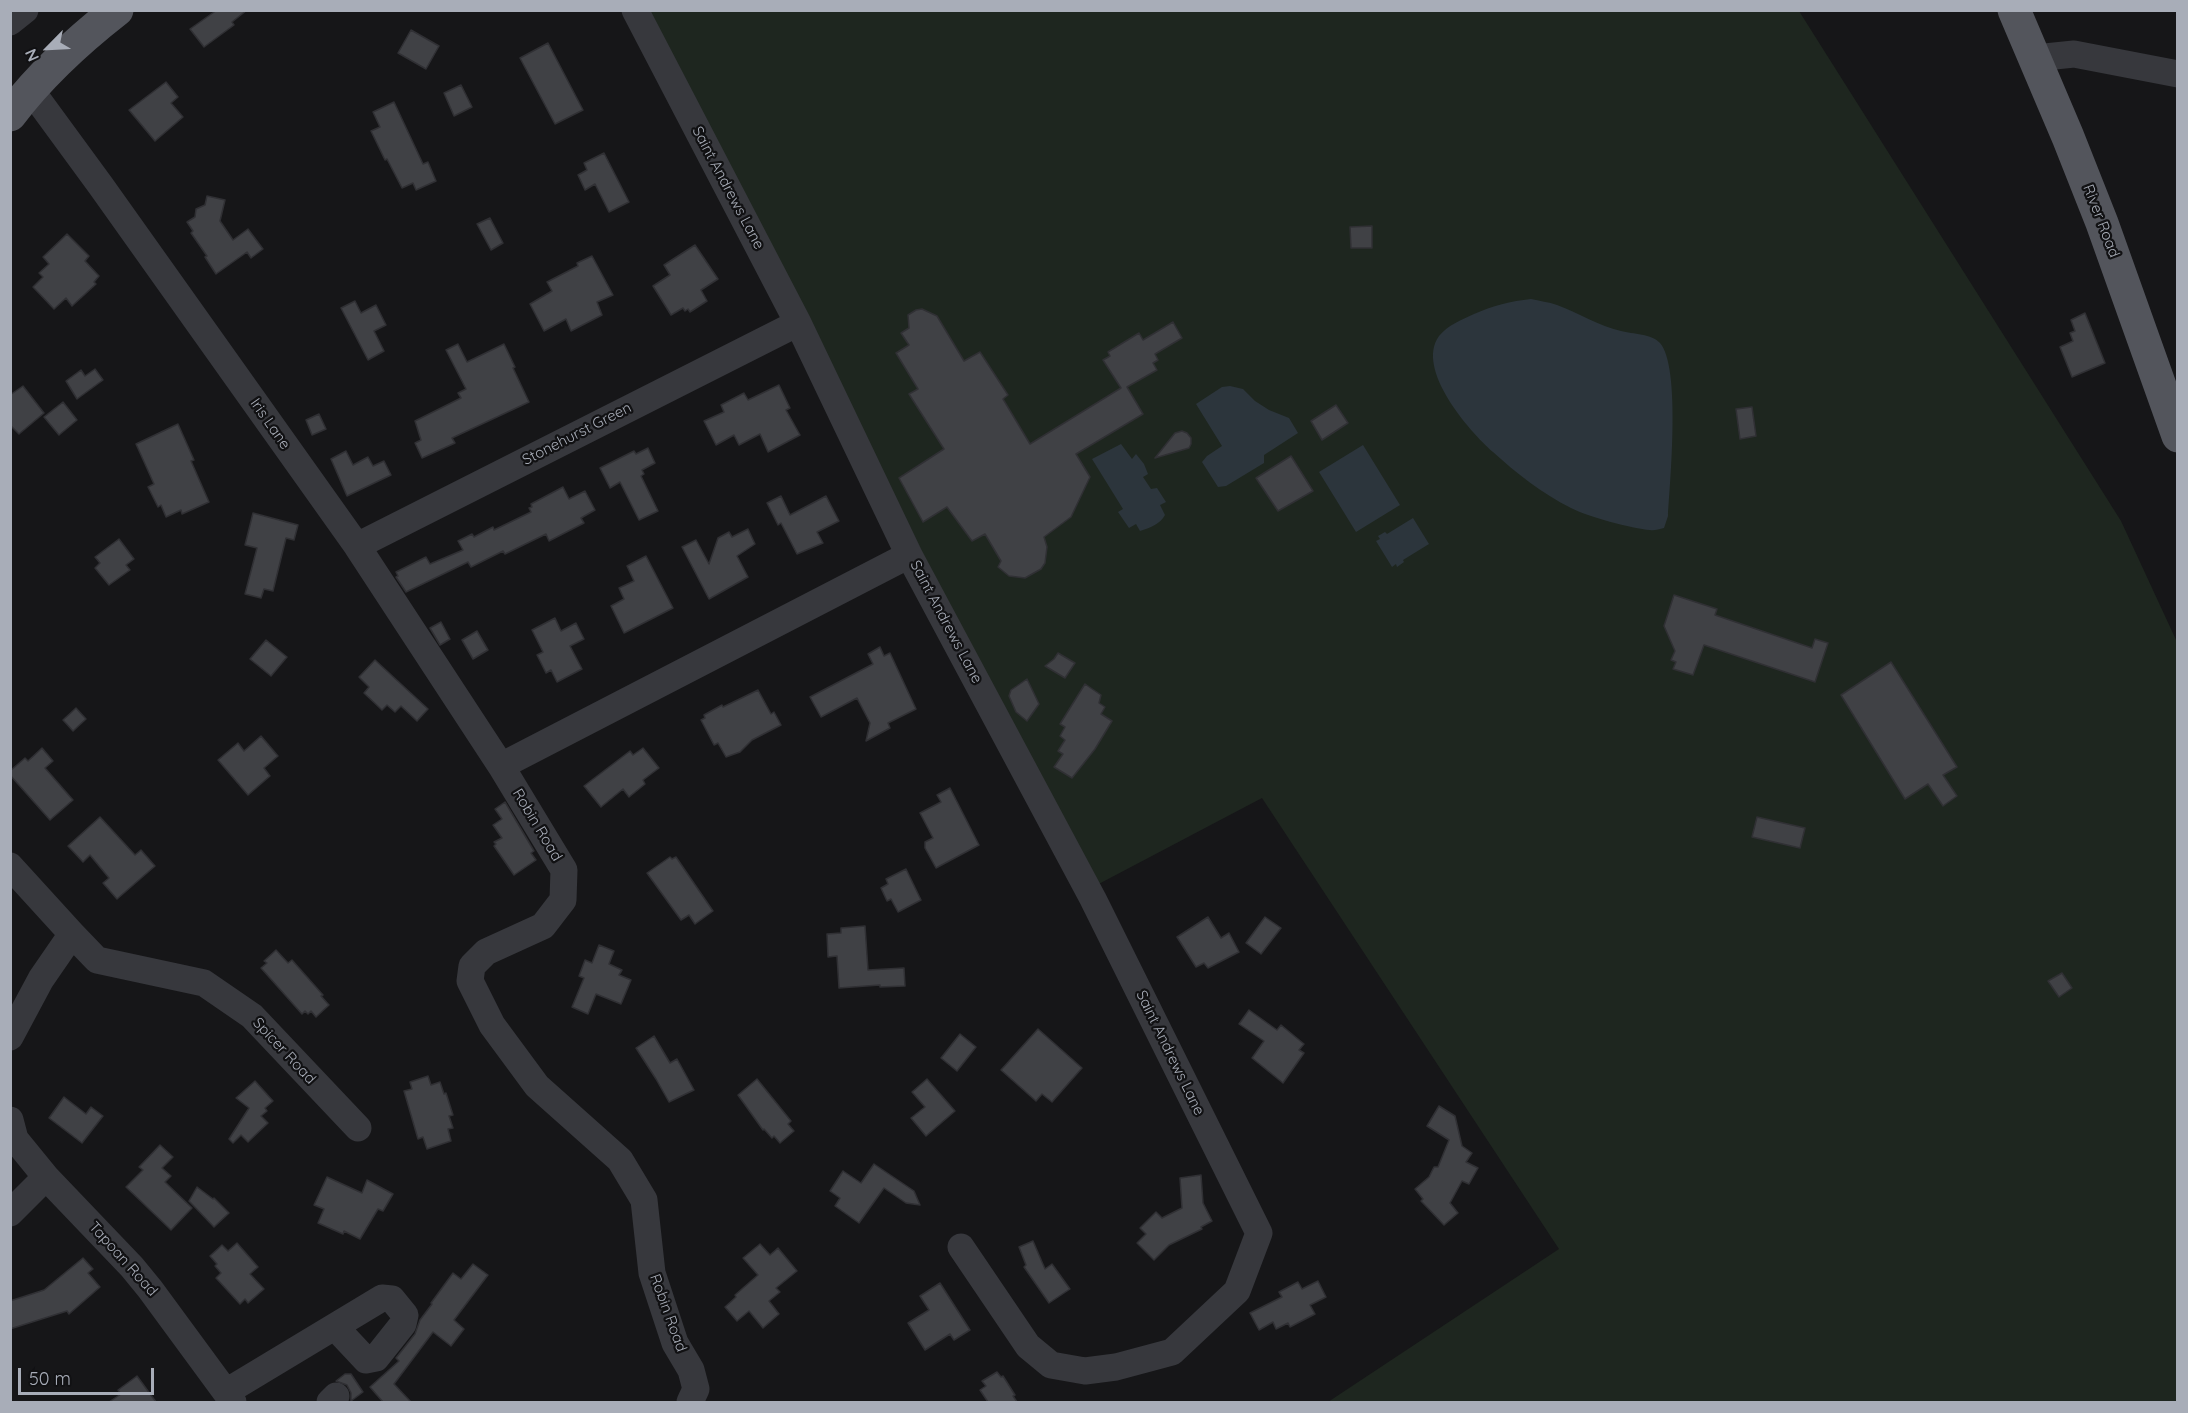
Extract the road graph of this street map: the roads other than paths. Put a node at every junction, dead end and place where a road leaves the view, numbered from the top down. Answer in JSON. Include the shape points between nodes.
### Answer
{"nodes":[{"id":1,"x":25,"y":10,"type":"edge"},
{"id":2,"x":117,"y":10,"type":"edge"},
{"id":3,"x":635,"y":10,"type":"edge"},
{"id":4,"x":2014,"y":10,"type":"edge"},
{"id":5,"x":10,"y":22,"type":"edge"},
{"id":6,"x":2035,"y":58,"type":"junction"},
{"id":7,"x":2178,"y":74,"type":"edge"},
{"id":8,"x":30,"y":89,"type":"junction"},
{"id":9,"x":10,"y":116,"type":"edge"},
{"id":10,"x":798,"y":323,"type":"junction"},
{"id":11,"x":2178,"y":436,"type":"edge"},
{"id":12,"x":357,"y":546,"type":"junction"},
{"id":13,"x":909,"y":555,"type":"junction"},
{"id":14,"x":501,"y":765,"type":"junction"},
{"id":15,"x":10,"y":866,"type":"edge"},
{"id":16,"x":72,"y":934,"type":"junction"},
{"id":17,"x":10,"y":1037,"type":"edge"},
{"id":18,"x":10,"y":1119,"type":"edge"},
{"id":19,"x":358,"y":1128,"type":"dead end"},
{"id":20,"x":46,"y":1177,"type":"junction"},
{"id":21,"x":10,"y":1214,"type":"edge"},
{"id":22,"x":961,"y":1247,"type":"dead end"},
{"id":23,"x":335,"y":1327,"type":"dead end"},
{"id":24,"x":230,"y":1397,"type":"edge"},
{"id":25,"x":690,"y":1402,"type":"edge"}],
"edges":[{"from":1,"to":5,"type":"street"},
{"from":2,"to":8,"type":"main road"},
{"from":3,"to":10,"type":"street","name":"Saint Andrews Lane"},
{"from":4,"to":6,"type":"main road","name":"River Road"},
{"from":6,"to":7,"type":"street","via":[[2074,54]]},
{"from":6,"to":11,"type":"main road","name":"River Road","via":[[2102,223]]},
{"from":8,"to":9,"type":"main road"},
{"from":8,"to":12,"type":"street","name":"Iris Lane"},
{"from":10,"to":12,"type":"street","name":"Stonehurst Green"},
{"from":10,"to":13,"type":"street","name":"Saint Andrews Lane"},
{"from":12,"to":14,"type":"street","name":"Iris Lane"},
{"from":13,"to":14,"type":"street"},
{"from":13,"to":22,"type":"street","name":"Saint Andrews Lane","via":[[1093,899],[1259,1233],[1237,1291],[1173,1352],[1116,1368],[1085,1371],[1051,1365],[1028,1346]]},
{"from":14,"to":25,"type":"street","name":"Robin Road","via":[[564,870],[563,900],[543,926],[486,952],[472,966],[470,981],[492,1025],[537,1086],[620,1160],[644,1200],[652,1273],[675,1343],[691,1370],[696,1389]]},
{"from":15,"to":16,"type":"street"},
{"from":16,"to":17,"type":"street","via":[[41,979]]},
{"from":16,"to":19,"type":"street","name":"Spicer Road","via":[[98,960],[204,983],[252,1016]]},
{"from":18,"to":20,"type":"street","name":"Tapoan Road","via":[[15,1139]]},
{"from":20,"to":21,"type":"street"},
{"from":20,"to":24,"type":"street","name":"Tapoan Road","via":[[138,1274]]},
{"from":23,"to":24,"type":"street"}]}
